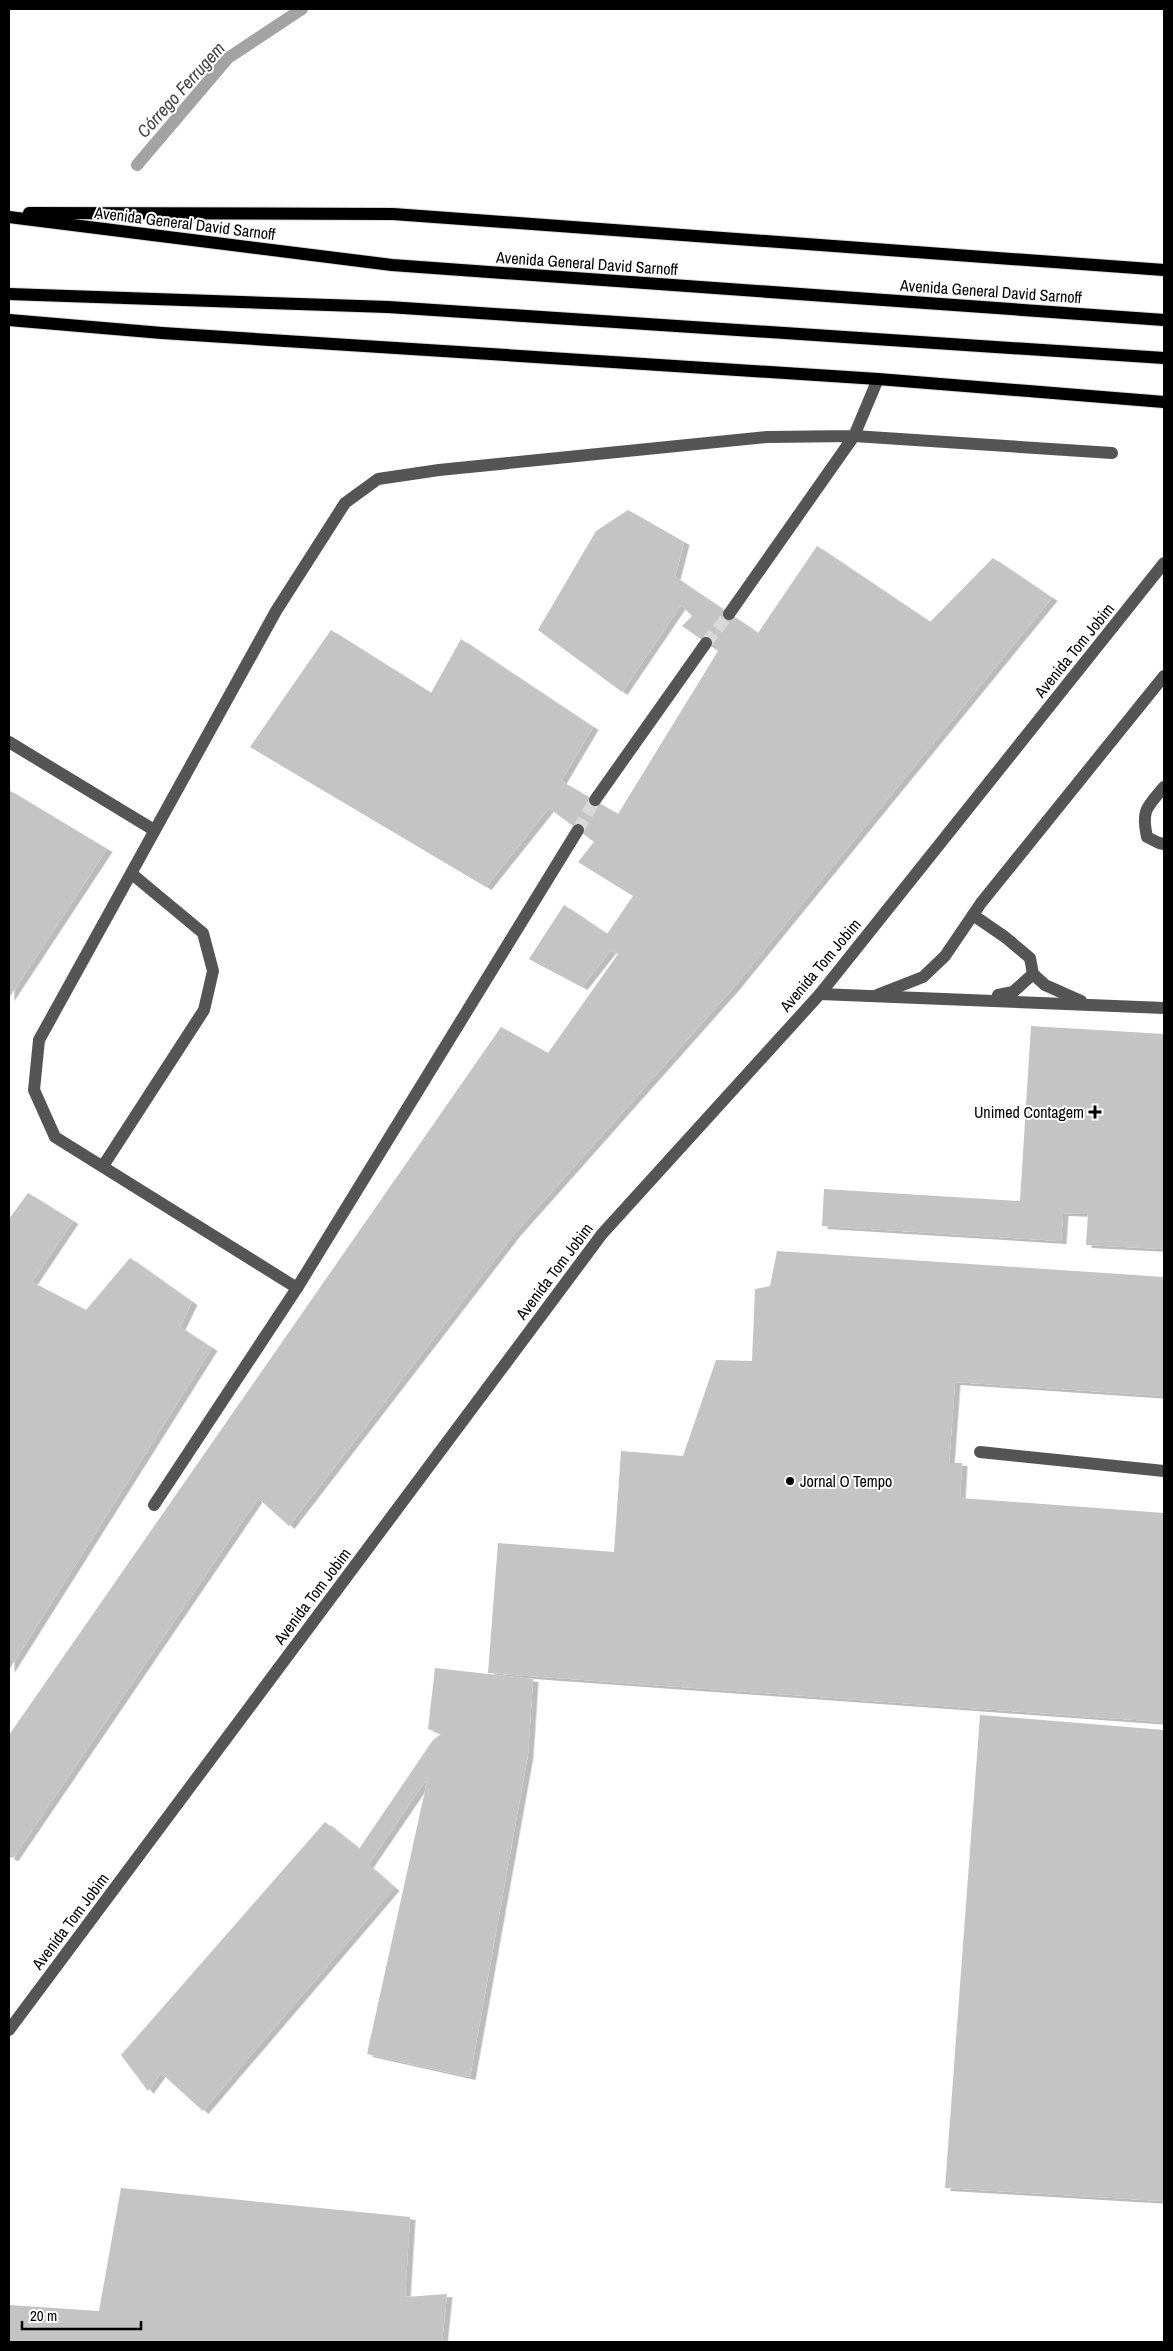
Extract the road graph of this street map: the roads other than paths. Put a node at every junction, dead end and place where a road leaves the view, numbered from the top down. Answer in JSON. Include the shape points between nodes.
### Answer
{"nodes":[{"id":1,"x":9,"y":212,"type":"edge"},
{"id":2,"x":9,"y":217,"type":"edge"},
{"id":3,"x":1164,"y":270,"type":"edge"},
{"id":4,"x":9,"y":294,"type":"edge"},
{"id":5,"x":1164,"y":320,"type":"edge"},
{"id":6,"x":10,"y":322,"type":"edge"},
{"id":7,"x":1164,"y":358,"type":"edge"},
{"id":8,"x":878,"y":379,"type":"junction"},
{"id":9,"x":1164,"y":402,"type":"edge"},
{"id":10,"x":854,"y":436,"type":"junction"},
{"id":11,"x":1112,"y":453,"type":"dead end"},
{"id":12,"x":1164,"y":563,"type":"edge"},
{"id":13,"x":729,"y":614,"type":"tunnel mouth"},
{"id":14,"x":706,"y":643,"type":"tunnel mouth"},
{"id":15,"x":1164,"y":676,"type":"edge"},
{"id":16,"x":9,"y":742,"type":"edge"},
{"id":17,"x":1164,"y":787,"type":"edge"},
{"id":18,"x":595,"y":800,"type":"tunnel mouth"},
{"id":19,"x":154,"y":830,"type":"junction"},
{"id":20,"x":578,"y":830,"type":"tunnel mouth"},
{"id":21,"x":1164,"y":844,"type":"edge"},
{"id":22,"x":132,"y":874,"type":"junction"},
{"id":23,"x":973,"y":915,"type":"junction"},
{"id":24,"x":1033,"y":974,"type":"junction"},
{"id":25,"x":820,"y":994,"type":"junction"},
{"id":26,"x":877,"y":995,"type":"junction"},
{"id":27,"x":978,"y":999,"type":"junction"},
{"id":28,"x":1090,"y":1004,"type":"junction"},
{"id":29,"x":1164,"y":1008,"type":"edge"},
{"id":30,"x":103,"y":1166,"type":"junction"},
{"id":31,"x":297,"y":1288,"type":"junction"},
{"id":32,"x":980,"y":1452,"type":"dead end"},
{"id":33,"x":1164,"y":1471,"type":"edge"},
{"id":34,"x":154,"y":1505,"type":"dead end"},
{"id":35,"x":9,"y":2030,"type":"edge"}],
"edges":[{"from":1,"to":3,"type":"main road","via":[[393,214]]},
{"from":2,"to":5,"type":"main road","name":"Avenida General David Sarnoff","via":[[392,265]]},
{"from":4,"to":7,"type":"main road","via":[[388,307]]},
{"from":6,"to":8,"type":"main road"},
{"from":8,"to":9,"type":"main road"},
{"from":8,"to":10,"type":"street"},
{"from":10,"to":11,"type":"street"},
{"from":10,"to":13,"type":"street"},
{"from":10,"to":19,"type":"street","via":[[767,437],[378,479],[345,503],[276,611]]},
{"from":12,"to":25,"type":"street","name":"Avenida Tom Jobim"},
{"from":14,"to":18,"type":"street"},
{"from":15,"to":23,"type":"street"},
{"from":16,"to":19,"type":"street"},
{"from":17,"to":21,"type":"street","via":[[1149,805],[1143,819],[1147,837]]},
{"from":19,"to":22,"type":"street"},
{"from":20,"to":31,"type":"street"},
{"from":22,"to":30,"type":"street","via":[[39,1040],[34,1090],[55,1137]]},
{"from":22,"to":30,"type":"street","via":[[203,933],[213,972],[204,1010]]},
{"from":23,"to":24,"type":"street","via":[[1030,958]]},
{"from":23,"to":26,"type":"street","via":[[945,956],[923,977]]},
{"from":24,"to":27,"type":"street","via":[[1013,992]]},
{"from":24,"to":28,"type":"street","via":[[1045,985]]},
{"from":25,"to":26,"type":"street"},
{"from":25,"to":35,"type":"street","name":"Avenida Tom Jobim","via":[[602,1234]]},
{"from":26,"to":27,"type":"street"},
{"from":27,"to":28,"type":"street"},
{"from":28,"to":29,"type":"street"},
{"from":30,"to":31,"type":"street"},
{"from":31,"to":34,"type":"street"},
{"from":32,"to":33,"type":"street"}]}
